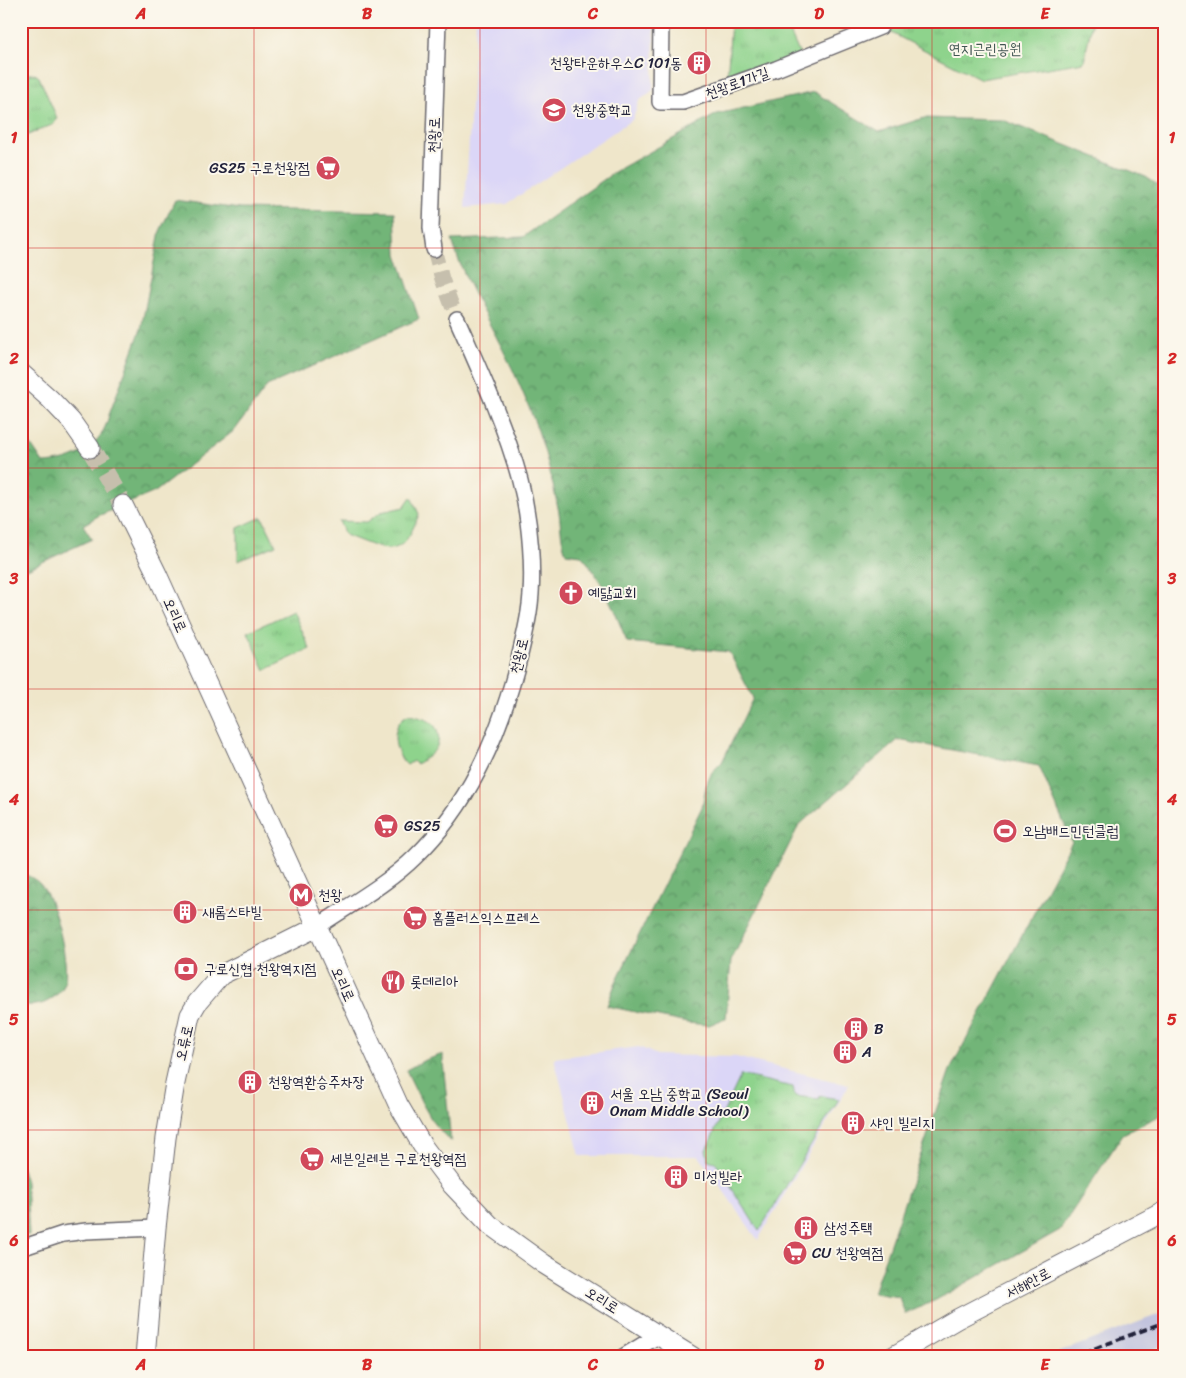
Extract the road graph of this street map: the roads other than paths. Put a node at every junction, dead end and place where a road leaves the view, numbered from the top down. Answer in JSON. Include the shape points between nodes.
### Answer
{"nodes":[{"id":1,"x":438,"y":21,"type":"edge"},
{"id":2,"x":661,"y":21,"type":"edge"},
{"id":3,"x":878,"y":21,"type":"edge"},
{"id":4,"x":434,"y":249,"type":"tunnel mouth"},
{"id":5,"x":457,"y":319,"type":"tunnel mouth"},
{"id":6,"x":21,"y":373,"type":"edge"},
{"id":7,"x":90,"y":448,"type":"tunnel mouth"},
{"id":8,"x":122,"y":505,"type":"tunnel mouth"},
{"id":9,"x":317,"y":927,"type":"junction"},
{"id":10,"x":1165,"y":1211,"type":"edge"},
{"id":11,"x":156,"y":1228,"type":"junction"},
{"id":12,"x":21,"y":1248,"type":"edge"},
{"id":13,"x":659,"y":1335,"type":"junction"},
{"id":14,"x":145,"y":1357,"type":"edge"},
{"id":15,"x":623,"y":1357,"type":"edge"},
{"id":16,"x":693,"y":1357,"type":"edge"},
{"id":17,"x":892,"y":1357,"type":"edge"}],
"edges":[{"from":1,"to":4,"type":"street","name":"천왕로","via":[[431,228]]},
{"from":2,"to":3,"type":"street","name":"천왕로1가길","via":[[660,102],[683,102],[776,69],[880,27]]},
{"from":5,"to":9,"type":"street","name":"천왕로","via":[[507,438],[520,482],[528,528],[531,577],[530,610],[523,642],[499,727],[482,765],[435,837],[414,859]]},
{"from":6,"to":7,"type":"main road","via":[[50,398]]},
{"from":8,"to":9,"type":"main road","name":"오리로","via":[[157,574]]},
{"from":9,"to":11,"type":"main road","name":"오류로","via":[[221,975],[196,1002],[185,1033],[175,1083]]},
{"from":9,"to":13,"type":"main road","name":"오리로","via":[[398,1104],[422,1145],[452,1185],[490,1225],[544,1264]]},
{"from":10,"to":17,"type":"main road","name":"서해안로","via":[[957,1319]]},
{"from":11,"to":12,"type":"street","via":[[63,1234]]},
{"from":11,"to":14,"type":"main road","name":"오류로"},
{"from":13,"to":15,"type":"street"},
{"from":13,"to":16,"type":"main road","name":"오리로"}]}
